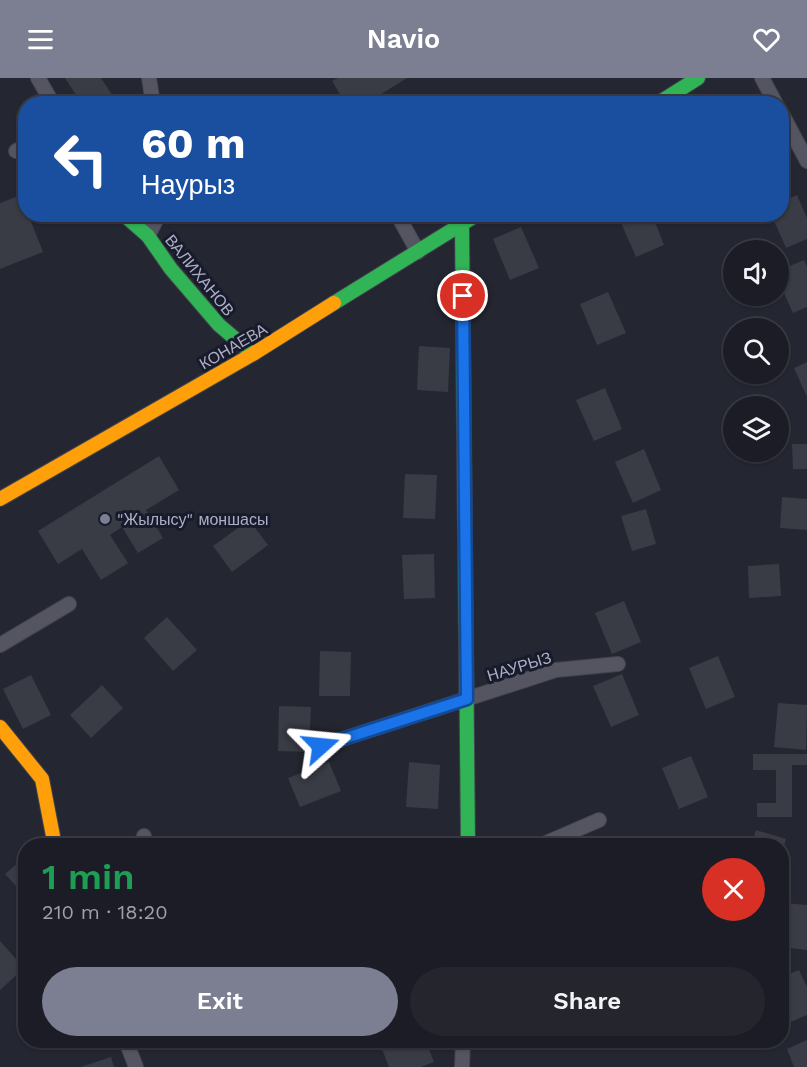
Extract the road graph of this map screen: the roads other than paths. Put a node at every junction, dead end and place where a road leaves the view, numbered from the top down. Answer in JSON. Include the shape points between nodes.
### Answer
{"nodes":[{"id":1,"x":38,"y":78,"type":"edge"},
{"id":2,"x":149,"y":78,"type":"edge"},
{"id":3,"x":698,"y":78,"type":"edge"},
{"id":4,"x":762,"y":78,"type":"edge"},
{"id":5,"x":48,"y":96,"type":"edge"},
{"id":6,"x":152,"y":96,"type":"edge"},
{"id":7,"x":670,"y":96,"type":"edge"},
{"id":8,"x":772,"y":96,"type":"edge"},
{"id":9,"x":789,"y":127,"type":"edge"},
{"id":10,"x":807,"y":160,"type":"edge"},
{"id":11,"x":132,"y":222,"type":"edge"},
{"id":12,"x":155,"y":222,"type":"edge"},
{"id":13,"x":401,"y":222,"type":"edge"},
{"id":14,"x":466,"y":222,"type":"edge"},
{"id":15,"x":462,"y":225,"type":"junction"},
{"id":16,"x":148,"y":236,"type":"junction"},
{"id":17,"x":418,"y":252,"type":"junction"},
{"id":18,"x":254,"y":354,"type":"junction"},
{"id":19,"x":0,"y":499,"type":"edge"},
{"id":20,"x":69,"y":604,"type":"dead end"},
{"id":21,"x":0,"y":645,"type":"edge"},
{"id":22,"x":618,"y":664,"type":"dead end"},
{"id":23,"x":467,"y":699,"type":"junction"},
{"id":24,"x":0,"y":727,"type":"edge"},
{"id":25,"x":321,"y":746,"type":"dead end"},
{"id":26,"x":599,"y":819,"type":"dead end"},
{"id":27,"x":53,"y":836,"type":"dead end"},
{"id":28,"x":468,"y":838,"type":"edge"},
{"id":29,"x":557,"y":838,"type":"edge"},
{"id":30,"x":129,"y":1048,"type":"edge"},
{"id":31,"x":463,"y":1048,"type":"edge"},
{"id":32,"x":136,"y":1067,"type":"edge"},
{"id":33,"x":462,"y":1067,"type":"edge"}],
"edges":[{"from":1,"to":5,"type":"street"},
{"from":2,"to":6,"type":"street"},
{"from":3,"to":7,"type":"street"},
{"from":4,"to":8,"type":"street"},
{"from":9,"to":10,"type":"street"},
{"from":11,"to":16,"type":"street","name":"ВАЛИХАНОВ"},
{"from":12,"to":16,"type":"street"},
{"from":13,"to":17,"type":"street"},
{"from":14,"to":15,"type":"street","name":"КОНАЕВА"},
{"from":15,"to":17,"type":"street","name":"КОНАЕВА"},
{"from":15,"to":23,"type":"street","name":"НАУРЫЗ"},
{"from":16,"to":18,"type":"street","name":"ВАЛИХАНОВ","via":[[219,326]]},
{"from":17,"to":18,"type":"street","name":"КОНАЕВА"},
{"from":18,"to":19,"type":"street","name":"КОНАЕВА"},
{"from":20,"to":21,"type":"street"},
{"from":22,"to":23,"type":"street","name":"НАУРЫЗ","via":[[556,670]]},
{"from":23,"to":25,"type":"street","name":"НАУРЫЗ"},
{"from":23,"to":28,"type":"street","name":"НАУРЫЗ"},
{"from":24,"to":27,"type":"street","via":[[42,779]]},
{"from":26,"to":29,"type":"street"},
{"from":30,"to":32,"type":"street"},
{"from":31,"to":33,"type":"street"}]}
